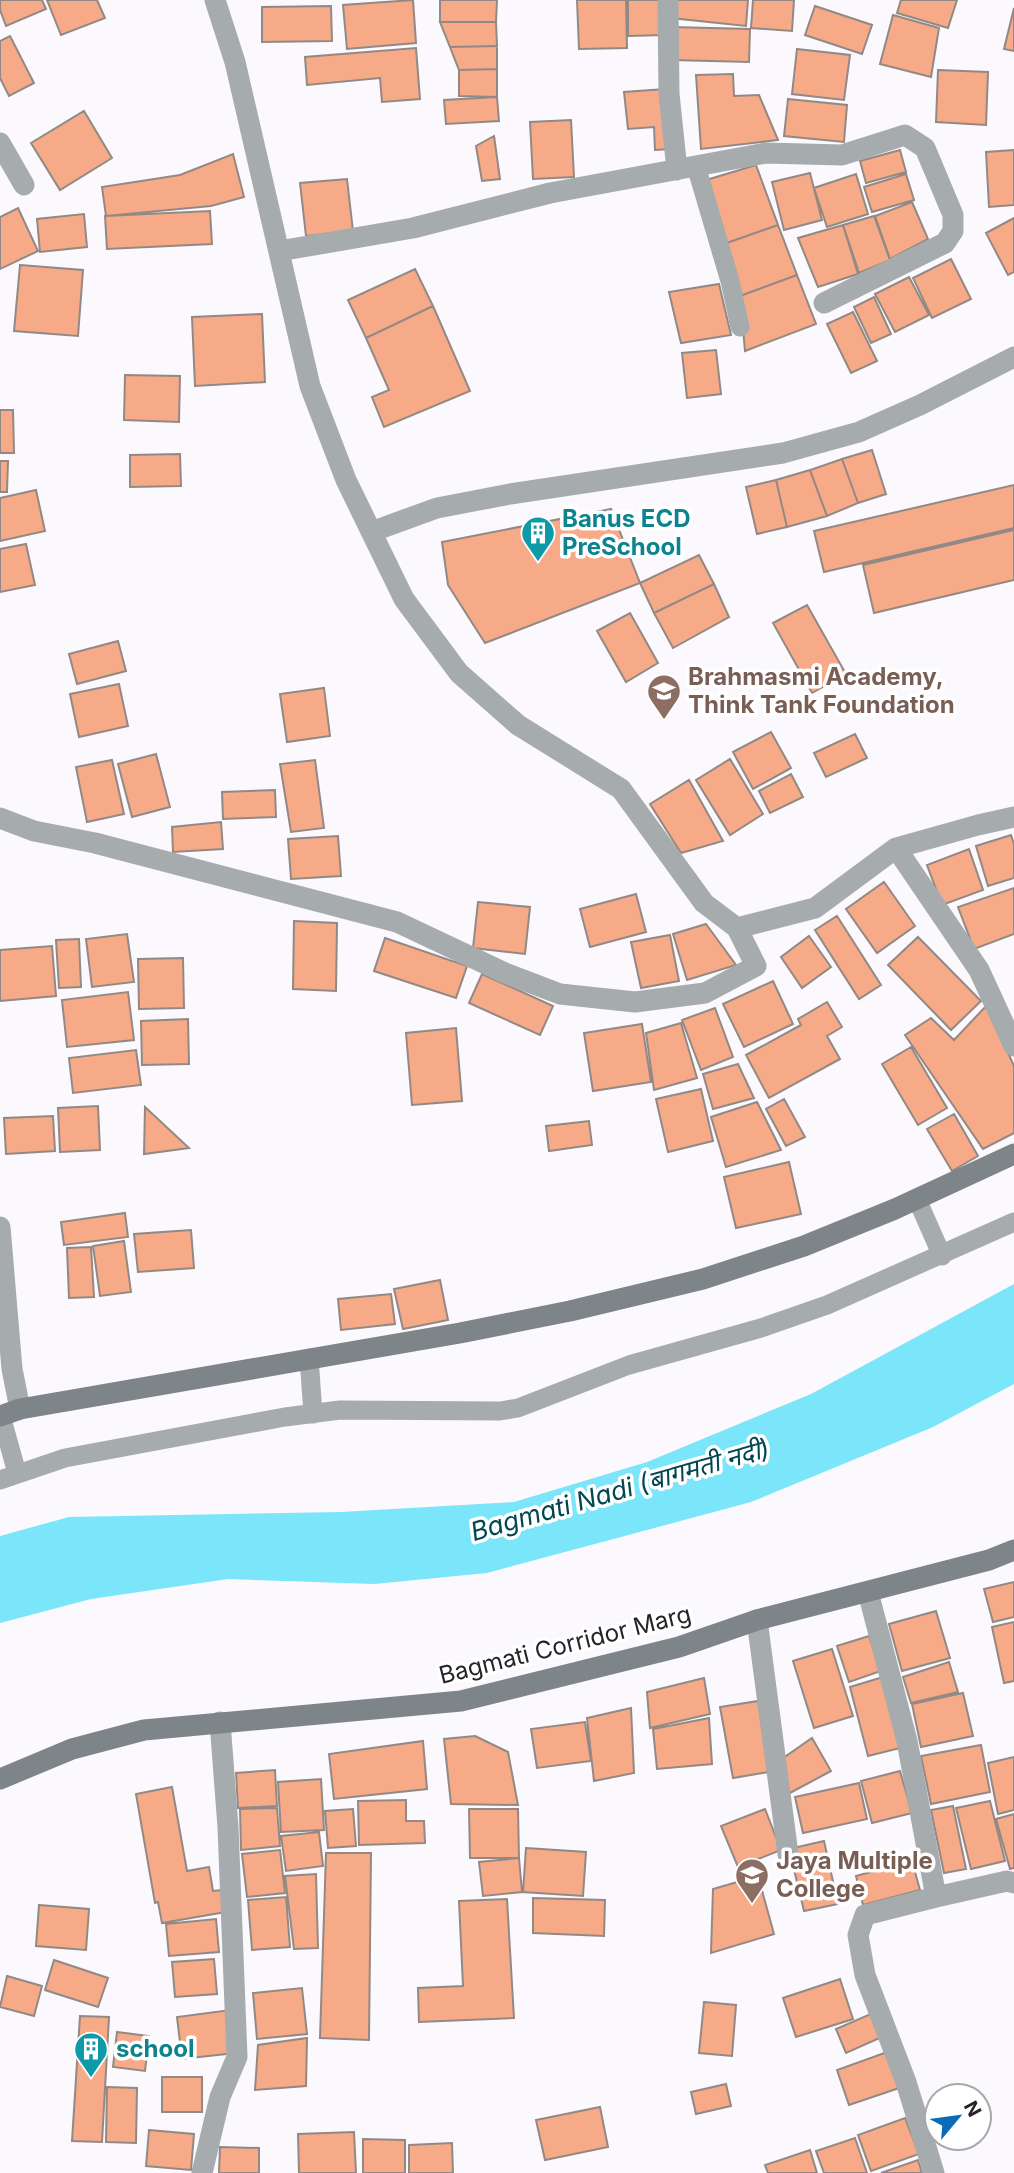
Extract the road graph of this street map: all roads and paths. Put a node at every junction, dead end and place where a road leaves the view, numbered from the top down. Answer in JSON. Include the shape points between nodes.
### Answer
{"nodes":[{"id":1,"x":215,"y":0,"type":"edge"},
{"id":2,"x":668,"y":0,"type":"edge"},
{"id":3,"x":0,"y":143,"type":"edge"},
{"id":4,"x":686,"y":168,"type":"junction"},
{"id":5,"x":24,"y":185,"type":"dead end"},
{"id":6,"x":279,"y":251,"type":"junction"},
{"id":7,"x":824,"y":303,"type":"dead end"},
{"id":8,"x":740,"y":327,"type":"dead end"},
{"id":9,"x":1014,"y":357,"type":"edge"},
{"id":10,"x":371,"y":531,"type":"junction"},
{"id":11,"x":1014,"y":817,"type":"edge"},
{"id":12,"x":0,"y":818,"type":"edge"},
{"id":13,"x":896,"y":848,"type":"junction"},
{"id":14,"x":737,"y":928,"type":"junction"},
{"id":15,"x":1014,"y":1046,"type":"edge"},
{"id":16,"x":1014,"y":1154,"type":"edge"},
{"id":17,"x":917,"y":1199,"type":"junction"},
{"id":18,"x":1014,"y":1222,"type":"edge"},
{"id":19,"x":0,"y":1227,"type":"edge"},
{"id":20,"x":942,"y":1255,"type":"junction"},
{"id":21,"x":309,"y":1358,"type":"junction"},
{"id":22,"x":7,"y":1413,"type":"edge"},
{"id":23,"x":313,"y":1414,"type":"junction"},
{"id":24,"x":9,"y":1476,"type":"edge"},
{"id":25,"x":1014,"y":1549,"type":"edge"},
{"id":26,"x":868,"y":1592,"type":"junction"},
{"id":27,"x":757,"y":1620,"type":"junction"},
{"id":28,"x":220,"y":1722,"type":"junction"},
{"id":29,"x":0,"y":1779,"type":"edge"},
{"id":30,"x":788,"y":1854,"type":"dead end"},
{"id":31,"x":1014,"y":1883,"type":"edge"},
{"id":32,"x":936,"y":1897,"type":"junction"},
{"id":33,"x":202,"y":2173,"type":"edge"},
{"id":34,"x":934,"y":2173,"type":"edge"}],
"edges":[{"from":1,"to":6,"type":"street","via":[[235,62]]},
{"from":2,"to":4,"type":"street","via":[[669,94]]},
{"from":3,"to":5,"type":"street"},
{"from":4,"to":6,"type":"street","via":[[550,193],[413,228]]},
{"from":4,"to":7,"type":"street","via":[[766,153],[842,155],[905,135],[925,148],[953,215],[953,231],[945,243]]},
{"from":4,"to":8,"type":"lane","via":[[730,281]]},
{"from":6,"to":10,"type":"street","via":[[310,386]]},
{"from":9,"to":10,"type":"street","via":[[859,432],[783,453],[449,505]]},
{"from":10,"to":14,"type":"street","via":[[404,599],[460,673],[518,725],[621,789],[704,903]]},
{"from":11,"to":13,"type":"street"},
{"from":12,"to":14,"type":"street","via":[[34,831],[397,922],[505,974],[560,994],[635,1002],[705,993],[756,966]]},
{"from":13,"to":14,"type":"street","via":[[815,908]]},
{"from":13,"to":15,"type":"street","via":[[979,970]]},
{"from":16,"to":17,"type":"street"},
{"from":17,"to":20,"type":"lane"},
{"from":17,"to":21,"type":"street","via":[[804,1246],[702,1279],[556,1314]]},
{"from":18,"to":20,"type":"lane"},
{"from":19,"to":22,"type":"street","via":[[12,1368]]},
{"from":20,"to":23,"type":"lane","via":[[827,1305],[629,1365],[518,1408]]},
{"from":21,"to":22,"type":"street"},
{"from":21,"to":23,"type":"lane"},
{"from":22,"to":24,"type":"lane"},
{"from":23,"to":24,"type":"lane","via":[[65,1458]]},
{"from":25,"to":26,"type":"street","name":"Bagmati Corridor Marg"},
{"from":26,"to":27,"type":"street","name":"Bagmati Corridor Marg"},
{"from":26,"to":32,"type":"street","via":[[907,1741]]},
{"from":27,"to":28,"type":"street","name":"Bagmati Corridor Marg","via":[[680,1647],[461,1701]]},
{"from":27,"to":30,"type":"street"},
{"from":28,"to":29,"type":"street","name":"Bagmati Corridor Marg","via":[[144,1730],[72,1749]]},
{"from":28,"to":33,"type":"street","via":[[237,2057],[220,2097]]},
{"from":31,"to":32,"type":"street"},
{"from":32,"to":34,"type":"street","via":[[865,1915],[858,1935],[865,1975],[906,2082]]}]}
